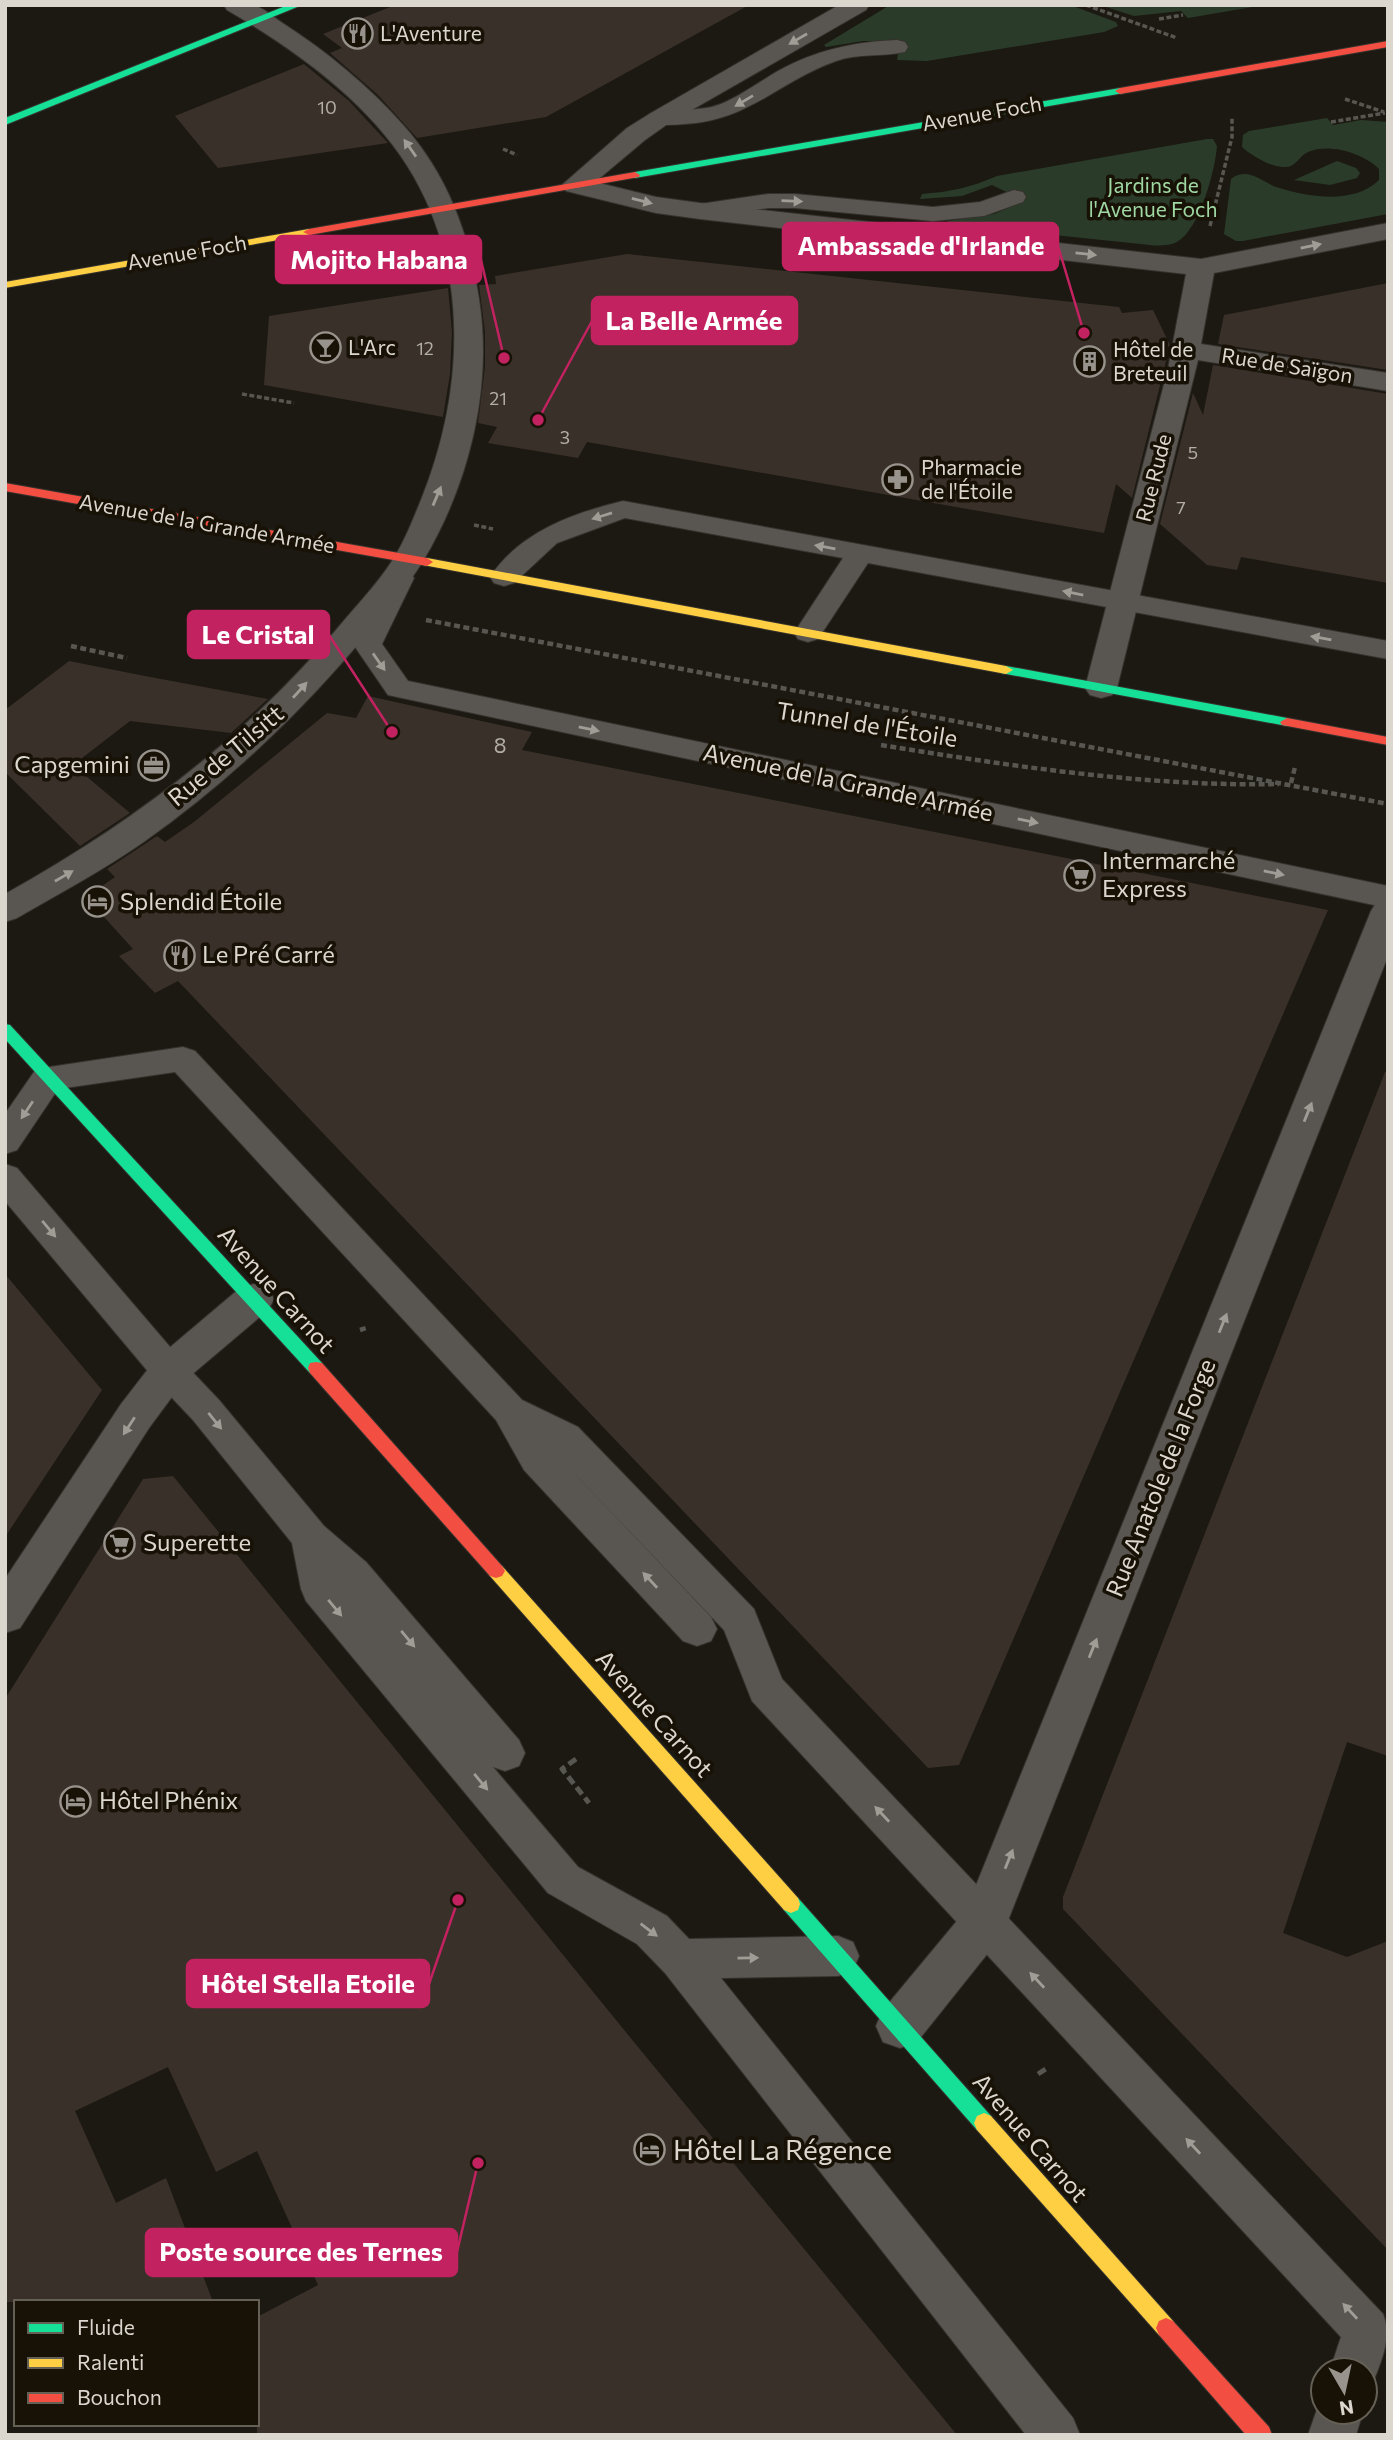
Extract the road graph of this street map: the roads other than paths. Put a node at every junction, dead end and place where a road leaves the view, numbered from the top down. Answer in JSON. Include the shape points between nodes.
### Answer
{"nodes":[{"id":1,"x":236,"y":5,"type":"edge"},
{"id":2,"x":297,"y":5,"type":"edge"},
{"id":3,"x":857,"y":5,"type":"edge"},
{"id":4,"x":261,"y":19,"type":"junction"},
{"id":5,"x":1388,"y":44,"type":"edge"},
{"id":6,"x":897,"y":47,"type":"dead end"},
{"id":7,"x":660,"y":118,"type":"junction"},
{"id":8,"x":5,"y":122,"type":"edge"},
{"id":9,"x":575,"y":185,"type":"junction"},
{"id":10,"x":1014,"y":197,"type":"dead end"},
{"id":11,"x":443,"y":207,"type":"junction"},
{"id":12,"x":700,"y":211,"type":"junction"},
{"id":13,"x":1388,"y":231,"type":"edge"},
{"id":14,"x":1201,"y":267,"type":"junction"},
{"id":15,"x":5,"y":285,"type":"edge"},
{"id":16,"x":1187,"y":350,"type":"junction"},
{"id":17,"x":1388,"y":382,"type":"edge"},
{"id":18,"x":5,"y":487,"type":"edge"},
{"id":19,"x":860,"y":553,"type":"junction"},
{"id":20,"x":409,"y":559,"type":"junction"},
{"id":21,"x":504,"y":577,"type":"junction"},
{"id":22,"x":1124,"y":602,"type":"junction"},
{"id":23,"x":808,"y":633,"type":"junction"},
{"id":24,"x":1388,"y":650,"type":"edge"},
{"id":25,"x":1101,"y":688,"type":"junction"},
{"id":26,"x":1388,"y":741,"type":"edge"},
{"id":27,"x":1388,"y":897,"type":"edge"},
{"id":28,"x":5,"y":911,"type":"edge"},
{"id":29,"x":1388,"y":911,"type":"edge"},
{"id":30,"x":5,"y":1029,"type":"edge"},
{"id":31,"x":48,"y":1078,"type":"junction"},
{"id":32,"x":5,"y":1142,"type":"edge"},
{"id":33,"x":5,"y":1177,"type":"edge"},
{"id":34,"x":254,"y":1299,"type":"junction"},
{"id":35,"x":169,"y":1371,"type":"junction"},
{"id":36,"x":509,"y":1410,"type":"junction"},
{"id":37,"x":310,"y":1537,"type":"junction"},
{"id":38,"x":5,"y":1615,"type":"edge"},
{"id":39,"x":697,"y":1629,"type":"dead end"},
{"id":40,"x":505,"y":1753,"type":"dead end"},
{"id":41,"x":984,"y":1923,"type":"junction"},
{"id":42,"x":838,"y":1956,"type":"junction"},
{"id":43,"x":680,"y":1959,"type":"junction"},
{"id":44,"x":900,"y":2026,"type":"junction"},
{"id":45,"x":1359,"y":2356,"type":"edge"},
{"id":46,"x":1056,"y":2435,"type":"edge"},
{"id":47,"x":1261,"y":2435,"type":"edge"}],
"edges":[{"from":1,"to":4,"type":"street","name":"Rue de Tilsitt"},
{"from":2,"to":4,"type":"main road"},
{"from":3,"to":7,"type":"street","one_way":true},
{"from":4,"to":8,"type":"main road"},
{"from":11,"to":4,"type":"street","name":"Rue de Tilsitt","one_way":true,"via":[[412,150],[374,105]]},
{"from":5,"to":9,"type":"main road","name":"Avenue Foch"},
{"from":6,"to":7,"type":"lane","one_way":true,"via":[[828,54],[727,110]]},
{"from":7,"to":9,"type":"street"},
{"from":9,"to":11,"type":"main road","name":"Avenue Foch"},
{"from":9,"to":12,"type":"street","name":"Avenue Foch","one_way":true},
{"from":12,"to":10,"type":"lane","one_way":true,"via":[[795,201],[933,214],[984,209]]},
{"from":11,"to":15,"type":"main road","name":"Avenue Foch"},
{"from":20,"to":11,"type":"street","name":"Rue de Tilsitt","one_way":true,"via":[[450,465],[470,362],[459,257]]},
{"from":12,"to":14,"type":"street","name":"Avenue Foch","one_way":true},
{"from":14,"to":13,"type":"street","name":"Avenue Foch","one_way":true},
{"from":14,"to":16,"type":"street","name":"Rue Rude"},
{"from":16,"to":17,"type":"street","name":"Rue de Saïgon"},
{"from":16,"to":22,"type":"street","name":"Rue Rude"},
{"from":18,"to":20,"type":"main road","name":"Avenue de la Grande Armée"},
{"from":19,"to":21,"type":"lane","one_way":true,"via":[[623,509],[547,537]]},
{"from":22,"to":19,"type":"lane","one_way":true},
{"from":19,"to":23,"type":"lane"},
{"from":20,"to":21,"type":"main road","name":"Avenue de la Grande Armée"},
{"from":20,"to":27,"type":"lane","name":"Avenue de la Grande Armée","one_way":true,"via":[[367,644],[398,688]]},
{"from":28,"to":20,"type":"street","name":"Rue de Tilsitt","one_way":true,"via":[[94,859],[205,778],[281,711],[341,646]]},
{"from":21,"to":23,"type":"main road","name":"Avenue de la Grande Armée"},
{"from":24,"to":22,"type":"lane","one_way":true},
{"from":22,"to":25,"type":"street","name":"Rue Rude"},
{"from":23,"to":25,"type":"main road","name":"Avenue de la Grande Armée"},
{"from":25,"to":26,"type":"main road","name":"Avenue de la Grande Armée"},
{"from":41,"to":29,"type":"street","name":"Rue Anatole de la Forge","one_way":true},
{"from":30,"to":31,"type":"main road","name":"Avenue Carnot"},
{"from":31,"to":32,"type":"lane","one_way":true},
{"from":31,"to":34,"type":"main road","name":"Avenue Carnot"},
{"from":31,"to":36,"type":"lane","via":[[183,1059]]},
{"from":33,"to":35,"type":"lane","one_way":true},
{"from":34,"to":35,"type":"street"},
{"from":34,"to":42,"type":"main road","name":"Avenue Carnot"},
{"from":35,"to":37,"type":"lane","one_way":true},
{"from":35,"to":38,"type":"street","one_way":true},
{"from":39,"to":36,"type":"lane","one_way":true,"via":[[537,1459]]},
{"from":41,"to":36,"type":"lane","one_way":true,"via":[[765,1689],[740,1621],[565,1438]]},
{"from":37,"to":40,"type":"lane","one_way":true,"via":[[352,1573]]},
{"from":37,"to":43,"type":"lane","one_way":true,"via":[[320,1589],[563,1880],[652,1930]]},
{"from":41,"to":44,"type":"street","name":"Rue Anatole de la Forge"},
{"from":45,"to":41,"type":"lane","one_way":true,"via":[[1367,2330]]},
{"from":43,"to":42,"type":"lane","one_way":true},
{"from":42,"to":44,"type":"main road","name":"Avenue Carnot"},
{"from":43,"to":46,"type":"lane"},
{"from":44,"to":47,"type":"main road","name":"Avenue Carnot"}]}
